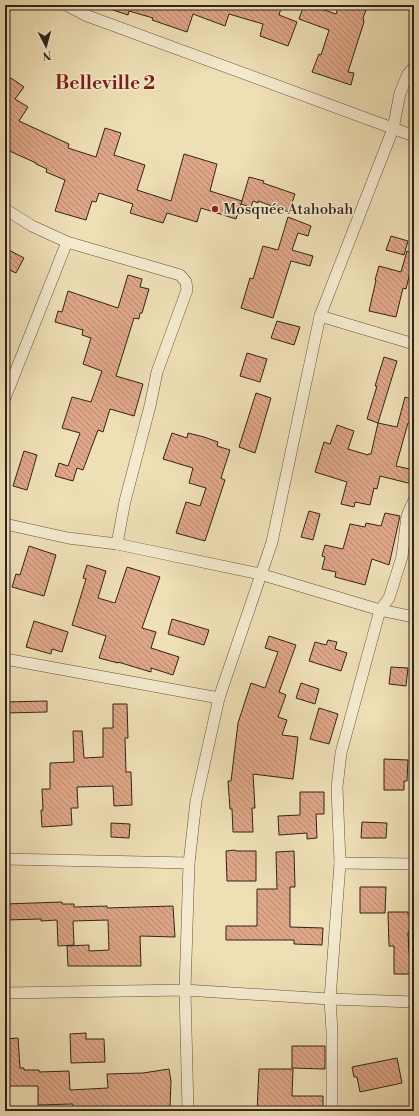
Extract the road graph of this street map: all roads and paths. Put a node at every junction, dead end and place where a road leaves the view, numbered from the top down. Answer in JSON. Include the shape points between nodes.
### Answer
{"nodes":[{"id":1,"x":66,"y":5,"type":"edge"},
{"id":2,"x":414,"y":67,"type":"edge"},
{"id":3,"x":393,"y":129,"type":"junction"},
{"id":4,"x":414,"y":136,"type":"edge"},
{"id":5,"x":5,"y":209,"type":"edge"},
{"id":6,"x":67,"y":242,"type":"junction"},
{"id":7,"x":320,"y":316,"type":"junction"},
{"id":8,"x":414,"y":344,"type":"edge"},
{"id":9,"x":5,"y":398,"type":"edge"},
{"id":10,"x":414,"y":500,"type":"edge"},
{"id":11,"x":5,"y":524,"type":"edge"},
{"id":12,"x":117,"y":544,"type":"junction"},
{"id":13,"x":260,"y":574,"type":"junction"},
{"id":14,"x":380,"y":610,"type":"junction"},
{"id":15,"x":414,"y":617,"type":"edge"},
{"id":16,"x":5,"y":659,"type":"edge"},
{"id":17,"x":219,"y":698,"type":"junction"},
{"id":18,"x":5,"y":859,"type":"edge"},
{"id":19,"x":189,"y":863,"type":"junction"},
{"id":20,"x":340,"y":863,"type":"junction"},
{"id":21,"x":414,"y":864,"type":"edge"},
{"id":22,"x":185,"y":990,"type":"junction"},
{"id":23,"x":5,"y":993,"type":"edge"},
{"id":24,"x":330,"y":999,"type":"junction"},
{"id":25,"x":414,"y":1002,"type":"edge"},
{"id":26,"x":188,"y":1111,"type":"edge"},
{"id":27,"x":332,"y":1111,"type":"edge"}],
"edges":[{"from":1,"to":3,"type":"street","via":[[85,15]]},
{"from":2,"to":3,"type":"street","via":[[400,93]]},
{"from":3,"to":4,"type":"street"},
{"from":3,"to":7,"type":"street"},
{"from":5,"to":6,"type":"street","via":[[32,226]]},
{"from":6,"to":9,"type":"street"},
{"from":6,"to":12,"type":"street","via":[[180,275],[186,282],[187,290],[157,372]]},
{"from":7,"to":8,"type":"street"},
{"from":7,"to":13,"type":"street","via":[[272,542]]},
{"from":10,"to":14,"type":"street","via":[[407,516],[402,557],[389,598]]},
{"from":11,"to":12,"type":"street","via":[[68,538]]},
{"from":12,"to":13,"type":"street"},
{"from":13,"to":14,"type":"street"},
{"from":13,"to":17,"type":"street"},
{"from":14,"to":15,"type":"street"},
{"from":14,"to":20,"type":"street","via":[[341,753],[338,787]]},
{"from":16,"to":17,"type":"street"},
{"from":17,"to":19,"type":"street","via":[[196,802]]},
{"from":18,"to":19,"type":"street"},
{"from":19,"to":22,"type":"street"},
{"from":20,"to":21,"type":"street"},
{"from":20,"to":24,"type":"street"},
{"from":22,"to":23,"type":"street"},
{"from":22,"to":24,"type":"street"},
{"from":22,"to":26,"type":"street"},
{"from":24,"to":25,"type":"street"},
{"from":24,"to":27,"type":"street"}]}
